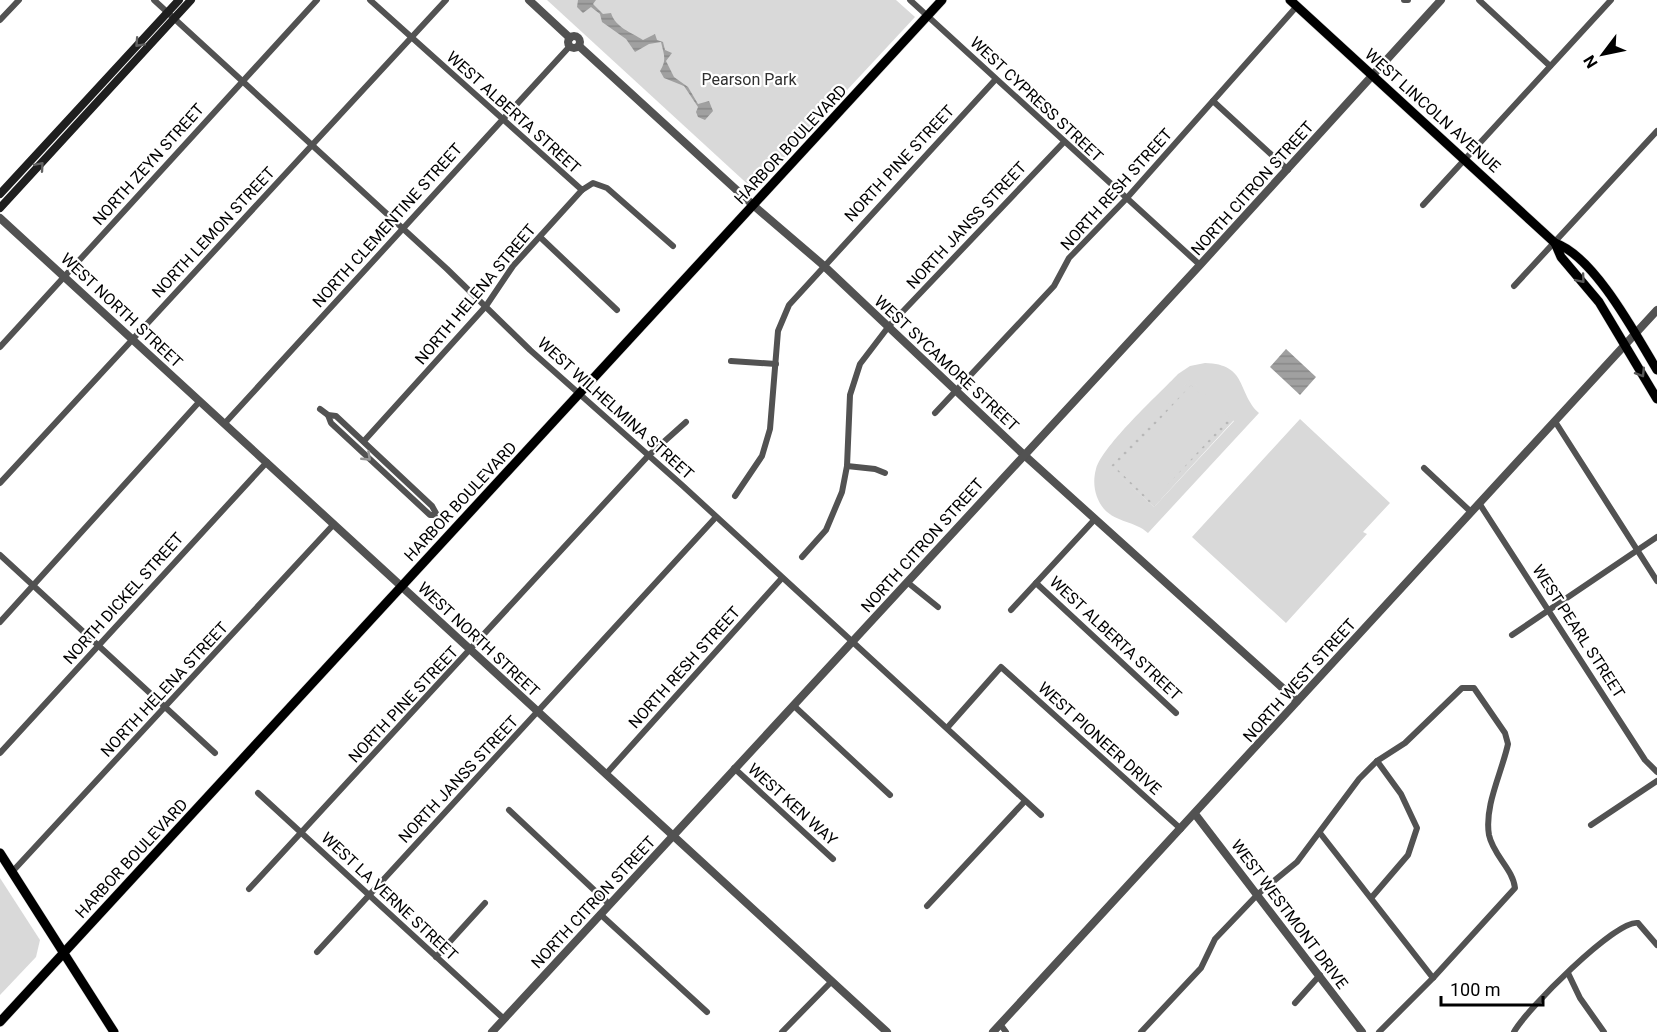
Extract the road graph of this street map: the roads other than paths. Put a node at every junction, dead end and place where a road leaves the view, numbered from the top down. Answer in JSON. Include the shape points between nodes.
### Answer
{"nodes":[{"id":1,"x":19,"y":0,"type":"edge"},
{"id":2,"x":154,"y":0,"type":"edge"},
{"id":3,"x":178,"y":0,"type":"edge"},
{"id":4,"x":191,"y":0,"type":"edge"},
{"id":5,"x":317,"y":0,"type":"edge"},
{"id":6,"x":370,"y":0,"type":"edge"},
{"id":7,"x":446,"y":0,"type":"edge"},
{"id":8,"x":529,"y":0,"type":"edge"},
{"id":9,"x":910,"y":0,"type":"edge"},
{"id":10,"x":942,"y":0,"type":"edge"},
{"id":11,"x":1441,"y":0,"type":"edge"},
{"id":12,"x":1479,"y":0,"type":"edge"},
{"id":13,"x":1611,"y":0,"type":"edge"},
{"id":14,"x":1293,"y":3,"type":"edge"},
{"id":15,"x":171,"y":15,"type":"junction"},
{"id":16,"x":927,"y":16,"type":"junction"},
{"id":17,"x":0,"y":20,"type":"edge"},
{"id":18,"x":411,"y":37,"type":"junction"},
{"id":19,"x":573,"y":44,"type":"junction"},
{"id":20,"x":1550,"y":66,"type":"junction"},
{"id":21,"x":1372,"y":76,"type":"junction"},
{"id":22,"x":995,"y":80,"type":"junction"},
{"id":23,"x":242,"y":81,"type":"junction"},
{"id":24,"x":1213,"y":101,"type":"junction"},
{"id":25,"x":501,"y":119,"type":"junction"},
{"id":26,"x":1657,"y":131,"type":"edge"},
{"id":27,"x":1064,"y":142,"type":"junction"},
{"id":28,"x":312,"y":145,"type":"junction"},
{"id":29,"x":1466,"y":159,"type":"junction"},
{"id":30,"x":1288,"y":170,"type":"junction"},
{"id":31,"x":582,"y":190,"type":"junction"},
{"id":32,"x":0,"y":194,"type":"edge"},
{"id":33,"x":1126,"y":199,"type":"junction"},
{"id":34,"x":753,"y":205,"type":"junction"},
{"id":35,"x":1423,"y":206,"type":"dead end"},
{"id":36,"x":0,"y":208,"type":"edge"},
{"id":37,"x":0,"y":218,"type":"edge"},
{"id":38,"x":402,"y":229,"type":"junction"},
{"id":39,"x":540,"y":237,"type":"junction"},
{"id":40,"x":1555,"y":243,"type":"junction"},
{"id":41,"x":673,"y":246,"type":"dead end"},
{"id":42,"x":823,"y":265,"type":"junction"},
{"id":43,"x":1200,"y":265,"type":"junction"},
{"id":44,"x":66,"y":277,"type":"junction"},
{"id":45,"x":1514,"y":286,"type":"dead end"},
{"id":46,"x":486,"y":306,"type":"junction"},
{"id":47,"x":617,"y":310,"type":"dead end"},
{"id":48,"x":1657,"y":310,"type":"edge"},
{"id":49,"x":889,"y":326,"type":"junction"},
{"id":50,"x":1635,"y":334,"type":"junction"},
{"id":51,"x":133,"y":339,"type":"junction"},
{"id":52,"x":1624,"y":346,"type":"junction"},
{"id":53,"x":0,"y":347,"type":"edge"},
{"id":54,"x":731,"y":361,"type":"dead end"},
{"id":55,"x":776,"y":364,"type":"junction"},
{"id":56,"x":1657,"y":370,"type":"edge"},
{"id":57,"x":957,"y":390,"type":"junction"},
{"id":58,"x":581,"y":394,"type":"junction"},
{"id":59,"x":1657,"y":399,"type":"edge"},
{"id":60,"x":200,"y":401,"type":"junction"},
{"id":61,"x":320,"y":408,"type":"dead end"},
{"id":62,"x":935,"y":413,"type":"dead end"},
{"id":63,"x":328,"y":415,"type":"junction"},
{"id":64,"x":686,"y":422,"type":"dead end"},
{"id":65,"x":225,"y":423,"type":"junction"},
{"id":66,"x":1556,"y":423,"type":"junction"},
{"id":67,"x":364,"y":441,"type":"junction"},
{"id":68,"x":1023,"y":454,"type":"junction"},
{"id":69,"x":648,"y":456,"type":"junction"},
{"id":70,"x":267,"y":462,"type":"junction"},
{"id":71,"x":847,"y":466,"type":"junction"},
{"id":72,"x":1424,"y":468,"type":"dead end"},
{"id":73,"x":885,"y":473,"type":"dead end"},
{"id":74,"x":0,"y":483,"type":"edge"},
{"id":75,"x":735,"y":496,"type":"dead end"},
{"id":76,"x":1479,"y":503,"type":"junction"},
{"id":77,"x":1471,"y":512,"type":"junction"},
{"id":78,"x":716,"y":517,"type":"junction"},
{"id":79,"x":1095,"y":519,"type":"junction"},
{"id":80,"x":334,"y":524,"type":"junction"},
{"id":81,"x":1657,"y":537,"type":"edge"},
{"id":82,"x":1636,"y":550,"type":"junction"},
{"id":83,"x":0,"y":555,"type":"edge"},
{"id":84,"x":802,"y":557,"type":"dead end"},
{"id":85,"x":782,"y":578,"type":"junction"},
{"id":86,"x":1657,"y":581,"type":"edge"},
{"id":87,"x":907,"y":582,"type":"junction"},
{"id":88,"x":1036,"y":583,"type":"junction"},
{"id":89,"x":34,"y":586,"type":"junction"},
{"id":90,"x":402,"y":586,"type":"junction"},
{"id":91,"x":938,"y":607,"type":"dead end"},
{"id":92,"x":1549,"y":608,"type":"junction"},
{"id":93,"x":1011,"y":610,"type":"dead end"},
{"id":94,"x":0,"y":622,"type":"edge"},
{"id":95,"x":1512,"y":635,"type":"dead end"},
{"id":96,"x":852,"y":642,"type":"junction"},
{"id":97,"x":98,"y":646,"type":"junction"},
{"id":98,"x":471,"y":650,"type":"junction"},
{"id":99,"x":1297,"y":701,"type":"junction"},
{"id":100,"x":793,"y":705,"type":"junction"},
{"id":101,"x":166,"y":707,"type":"junction"},
{"id":102,"x":538,"y":711,"type":"junction"},
{"id":103,"x":1176,"y":713,"type":"dead end"},
{"id":104,"x":947,"y":728,"type":"junction"},
{"id":105,"x":0,"y":753,"type":"edge"},
{"id":106,"x":215,"y":753,"type":"dead end"},
{"id":107,"x":1377,"y":761,"type":"junction"},
{"id":108,"x":734,"y":768,"type":"junction"},
{"id":109,"x":1657,"y":772,"type":"edge"},
{"id":110,"x":606,"y":774,"type":"junction"},
{"id":111,"x":1657,"y":781,"type":"edge"},
{"id":112,"x":258,"y":793,"type":"dead end"},
{"id":113,"x":890,"y":795,"type":"dead end"},
{"id":114,"x":1025,"y":801,"type":"junction"},
{"id":115,"x":509,"y":810,"type":"dead end"},
{"id":116,"x":1195,"y":813,"type":"junction"},
{"id":117,"x":1041,"y":815,"type":"dead end"},
{"id":118,"x":1591,"y":825,"type":"dead end"},
{"id":119,"x":1181,"y":829,"type":"junction"},
{"id":120,"x":1320,"y":833,"type":"junction"},
{"id":121,"x":302,"y":834,"type":"junction"},
{"id":122,"x":673,"y":835,"type":"junction"},
{"id":123,"x":0,"y":853,"type":"edge"},
{"id":124,"x":833,"y":859,"type":"dead end"},
{"id":125,"x":12,"y":872,"type":"junction"},
{"id":126,"x":249,"y":889,"type":"dead end"},
{"id":127,"x":1258,"y":894,"type":"junction"},
{"id":128,"x":369,"y":895,"type":"junction"},
{"id":129,"x":1372,"y":897,"type":"junction"},
{"id":130,"x":485,"y":903,"type":"dead end"},
{"id":131,"x":609,"y":904,"type":"junction"},
{"id":132,"x":927,"y":906,"type":"dead end"},
{"id":133,"x":600,"y":914,"type":"junction"},
{"id":134,"x":1657,"y":945,"type":"edge"},
{"id":135,"x":63,"y":952,"type":"junction"},
{"id":136,"x":317,"y":952,"type":"dead end"},
{"id":137,"x":436,"y":957,"type":"junction"},
{"id":138,"x":1568,"y":973,"type":"junction"},
{"id":139,"x":1320,"y":975,"type":"junction"},
{"id":140,"x":1433,"y":978,"type":"junction"},
{"id":141,"x":832,"y":981,"type":"junction"},
{"id":142,"x":1295,"y":1003,"type":"dead end"},
{"id":143,"x":707,"y":1012,"type":"dead end"},
{"id":144,"x":504,"y":1019,"type":"junction"},
{"id":145,"x":0,"y":1022,"type":"edge"},
{"id":146,"x":1000,"y":1024,"type":"junction"},
{"id":147,"x":497,"y":1030,"type":"edge"},
{"id":148,"x":114,"y":1032,"type":"edge"},
{"id":149,"x":782,"y":1032,"type":"edge"},
{"id":150,"x":887,"y":1032,"type":"edge"},
{"id":151,"x":993,"y":1032,"type":"edge"},
{"id":152,"x":1006,"y":1032,"type":"edge"},
{"id":153,"x":1141,"y":1032,"type":"edge"},
{"id":154,"x":1362,"y":1032,"type":"edge"},
{"id":155,"x":1379,"y":1032,"type":"edge"},
{"id":156,"x":1514,"y":1032,"type":"edge"},
{"id":157,"x":1604,"y":1032,"type":"edge"}],
"edges":[{"from":1,"to":17,"type":"street"},
{"from":2,"to":15,"type":"street","name":"WEST WILHELMINA STREET"},
{"from":3,"to":15,"type":"main road"},
{"from":4,"to":15,"type":"main road"},
{"from":5,"to":23,"type":"street","name":"NORTH ZEYN STREET"},
{"from":6,"to":18,"type":"street","name":"WEST ALBERTA STREET"},
{"from":7,"to":18,"type":"street","name":"NORTH LEMON STREET"},
{"from":8,"to":19,"type":"street","name":"WEST SYCAMORE STREET"},
{"from":9,"to":16,"type":"street","name":"WEST CYPRESS STREET"},
{"from":10,"to":16,"type":"main road","name":"HARBOR BOULEVARD"},
{"from":11,"to":21,"type":"street","name":"NORTH CITRON STREET"},
{"from":12,"to":20,"type":"street"},
{"from":13,"to":20,"type":"street"},
{"from":14,"to":21,"type":"main road","name":"WEST LINCOLN AVENUE"},
{"from":14,"to":24,"type":"street","name":"NORTH RESH STREET"},
{"from":15,"to":23,"type":"street","name":"WEST WILHELMINA STREET"},
{"from":15,"to":32,"type":"main road","one_way":true},
{"from":36,"to":15,"type":"main road","one_way":true},
{"from":16,"to":22,"type":"street","name":"WEST CYPRESS STREET"},
{"from":16,"to":34,"type":"main road","name":"HARBOR BOULEVARD"},
{"from":18,"to":25,"type":"street","name":"WEST ALBERTA STREET"},
{"from":18,"to":28,"type":"street","name":"NORTH LEMON STREET"},
{"from":19,"to":25,"type":"street","name":"NORTH CLEMENTINE STREET"},
{"from":19,"to":34,"type":"street","name":"WEST SYCAMORE STREET"},
{"from":20,"to":29,"type":"street"},
{"from":21,"to":29,"type":"main road","name":"WEST LINCOLN AVENUE"},
{"from":21,"to":30,"type":"street","name":"NORTH CITRON STREET"},
{"from":22,"to":27,"type":"street","name":"WEST CYPRESS STREET"},
{"from":22,"to":42,"type":"street","name":"NORTH PINE STREET"},
{"from":23,"to":28,"type":"street","name":"WEST WILHELMINA STREET"},
{"from":23,"to":44,"type":"street","name":"NORTH ZEYN STREET"},
{"from":24,"to":30,"type":"street"},
{"from":24,"to":33,"type":"street","name":"NORTH RESH STREET"},
{"from":25,"to":31,"type":"street","name":"WEST ALBERTA STREET"},
{"from":25,"to":38,"type":"street","name":"NORTH CLEMENTINE STREET"},
{"from":26,"to":40,"type":"street"},
{"from":27,"to":33,"type":"street","name":"WEST CYPRESS STREET"},
{"from":27,"to":49,"type":"street","name":"NORTH JANSS STREET"},
{"from":28,"to":38,"type":"street","name":"WEST WILHELMINA STREET"},
{"from":28,"to":51,"type":"street","name":"NORTH LEMON STREET"},
{"from":29,"to":35,"type":"street"},
{"from":29,"to":40,"type":"main road","name":"WEST LINCOLN AVENUE"},
{"from":30,"to":43,"type":"street","name":"NORTH CITRON STREET"},
{"from":31,"to":39,"type":"street","name":"NORTH HELENA STREET"},
{"from":31,"to":41,"type":"street","name":"WEST ALBERTA STREET","via":[[593,183],[607,188]]},
{"from":33,"to":43,"type":"street","name":"WEST CYPRESS STREET"},
{"from":33,"to":57,"type":"street","name":"NORTH RESH STREET","via":[[1069,258],[1054,286]]},
{"from":34,"to":42,"type":"street","name":"WEST SYCAMORE STREET"},
{"from":34,"to":58,"type":"main road","name":"HARBOR BOULEVARD"},
{"from":37,"to":44,"type":"street","name":"WEST NORTH STREET"},
{"from":38,"to":46,"type":"street","name":"WEST WILHELMINA STREET"},
{"from":38,"to":65,"type":"street","name":"NORTH CLEMENTINE STREET"},
{"from":39,"to":46,"type":"street","name":"NORTH HELENA STREET","via":[[513,266]]},
{"from":39,"to":47,"type":"street"},
{"from":40,"to":45,"type":"street"},
{"from":40,"to":50,"type":"main road","name":"WEST LINCOLN AVENUE","via":[[1567,247],[1593,274]]},
{"from":40,"to":52,"type":"main road","name":"WEST LINCOLN AVENUE","one_way":true,"via":[[1561,257],[1599,302]]},
{"from":42,"to":49,"type":"street","name":"WEST SYCAMORE STREET"},
{"from":42,"to":55,"type":"street","name":"NORTH PINE STREET","via":[[789,305],[778,331]]},
{"from":43,"to":68,"type":"street","name":"NORTH CITRON STREET"},
{"from":44,"to":51,"type":"street","name":"WEST NORTH STREET"},
{"from":44,"to":53,"type":"street","name":"NORTH ZEYN STREET"},
{"from":46,"to":58,"type":"street","name":"WEST WILHELMINA STREET"},
{"from":46,"to":67,"type":"street","name":"NORTH HELENA STREET"},
{"from":48,"to":50,"type":"street","name":"NORTH WEST STREET"},
{"from":49,"to":57,"type":"street","name":"WEST SYCAMORE STREET"},
{"from":49,"to":71,"type":"street","name":"NORTH JANSS STREET","via":[[860,364],[850,395]]},
{"from":50,"to":52,"type":"street","name":"NORTH WEST STREET"},
{"from":50,"to":56,"type":"main road","name":"WEST LINCOLN AVENUE"},
{"from":51,"to":60,"type":"street","name":"WEST NORTH STREET"},
{"from":51,"to":74,"type":"street","name":"NORTH LEMON STREET"},
{"from":52,"to":59,"type":"main road","name":"WEST LINCOLN AVENUE","one_way":true},
{"from":52,"to":66,"type":"street","name":"NORTH WEST STREET"},
{"from":54,"to":55,"type":"street"},
{"from":55,"to":75,"type":"street","name":"NORTH PINE STREET","via":[[770,429],[762,456]]},
{"from":57,"to":62,"type":"street","name":"NORTH RESH STREET"},
{"from":57,"to":68,"type":"street","name":"WEST SYCAMORE STREET"},
{"from":58,"to":69,"type":"street","name":"WEST WILHELMINA STREET"},
{"from":58,"to":90,"type":"main road","name":"HARBOR BOULEVARD"},
{"from":60,"to":65,"type":"street","name":"WEST NORTH STREET"},
{"from":60,"to":89,"type":"street"},
{"from":61,"to":63,"type":"street"},
{"from":63,"to":67,"type":"street","via":[[336,416]]},
{"from":63,"to":67,"type":"street","one_way":true,"via":[[330,423],[430,516],[436,516],[432,507]]},
{"from":64,"to":69,"type":"street","name":"NORTH PINE STREET"},
{"from":65,"to":70,"type":"street","name":"WEST NORTH STREET"},
{"from":66,"to":76,"type":"street","name":"NORTH WEST STREET"},
{"from":66,"to":82,"type":"street"},
{"from":68,"to":79,"type":"street","name":"WEST SYCAMORE STREET"},
{"from":68,"to":87,"type":"street","name":"NORTH CITRON STREET"},
{"from":69,"to":78,"type":"street","name":"WEST WILHELMINA STREET"},
{"from":69,"to":98,"type":"street","name":"NORTH PINE STREET"},
{"from":70,"to":80,"type":"street","name":"WEST NORTH STREET"},
{"from":70,"to":97,"type":"street","name":"NORTH DICKEL STREET"},
{"from":71,"to":73,"type":"street"},
{"from":71,"to":84,"type":"street","name":"NORTH JANSS STREET","via":[[833,515]]},
{"from":72,"to":77,"type":"street"},
{"from":76,"to":77,"type":"street","name":"NORTH WEST STREET"},
{"from":76,"to":92,"type":"street","name":"WEST PEARL STREET"},
{"from":77,"to":99,"type":"street","name":"NORTH WEST STREET"},
{"from":78,"to":85,"type":"street","name":"WEST WILHELMINA STREET"},
{"from":78,"to":102,"type":"street","name":"NORTH JANSS STREET"},
{"from":79,"to":88,"type":"street"},
{"from":79,"to":99,"type":"street","name":"WEST SYCAMORE STREET"},
{"from":80,"to":90,"type":"street","name":"WEST NORTH STREET"},
{"from":80,"to":101,"type":"street","name":"NORTH HELENA STREET"},
{"from":81,"to":82,"type":"street"},
{"from":82,"to":86,"type":"street"},
{"from":82,"to":92,"type":"street"},
{"from":83,"to":89,"type":"street"},
{"from":85,"to":96,"type":"street","name":"WEST WILHELMINA STREET"},
{"from":85,"to":110,"type":"street","name":"NORTH RESH STREET"},
{"from":87,"to":91,"type":"street"},
{"from":87,"to":96,"type":"street","name":"NORTH CITRON STREET"},
{"from":88,"to":93,"type":"street"},
{"from":88,"to":103,"type":"street","name":"WEST ALBERTA STREET"},
{"from":89,"to":94,"type":"street"},
{"from":89,"to":97,"type":"street"},
{"from":90,"to":98,"type":"street","name":"WEST NORTH STREET"},
{"from":90,"to":135,"type":"main road","name":"HARBOR BOULEVARD"},
{"from":92,"to":95,"type":"street"},
{"from":92,"to":109,"type":"street","name":"WEST PEARL STREET","via":[[1645,760]]},
{"from":96,"to":100,"type":"street","name":"NORTH CITRON STREET"},
{"from":96,"to":104,"type":"street","name":"WEST WILHELMINA STREET"},
{"from":97,"to":101,"type":"street"},
{"from":97,"to":105,"type":"street","name":"NORTH DICKEL STREET"},
{"from":98,"to":102,"type":"street","name":"WEST NORTH STREET"},
{"from":98,"to":121,"type":"street","name":"NORTH PINE STREET"},
{"from":99,"to":116,"type":"street","name":"NORTH WEST STREET"},
{"from":100,"to":108,"type":"street","name":"NORTH CITRON STREET"},
{"from":100,"to":113,"type":"street"},
{"from":101,"to":106,"type":"street"},
{"from":101,"to":125,"type":"street","name":"NORTH HELENA STREET"},
{"from":102,"to":110,"type":"street","name":"WEST NORTH STREET"},
{"from":102,"to":128,"type":"street","name":"NORTH JANSS STREET"},
{"from":104,"to":114,"type":"street","name":"WEST WILHELMINA STREET"},
{"from":104,"to":119,"type":"street","name":"WEST PIONEER DRIVE","via":[[1001,667]]},
{"from":107,"to":120,"type":"street","via":[[1359,778]]},
{"from":107,"to":129,"type":"street","via":[[1401,794],[1417,828],[1408,855]]},
{"from":107,"to":140,"type":"street","via":[[1405,743],[1462,688],[1474,688],[1505,733],[1508,744],[1489,816],[1489,834],[1504,868],[1514,879],[1515,888]]},
{"from":108,"to":122,"type":"street","name":"NORTH CITRON STREET"},
{"from":108,"to":124,"type":"street","name":"WEST KEN WAY"},
{"from":110,"to":122,"type":"street","name":"WEST NORTH STREET"},
{"from":111,"to":118,"type":"street"},
{"from":112,"to":121,"type":"street","name":"WEST LA VERNE STREET"},
{"from":114,"to":117,"type":"street","name":"WEST WILHELMINA STREET"},
{"from":114,"to":132,"type":"street"},
{"from":115,"to":131,"type":"street"},
{"from":116,"to":119,"type":"street","name":"NORTH WEST STREET"},
{"from":116,"to":127,"type":"street","name":"WEST WESTMONT DRIVE"},
{"from":119,"to":146,"type":"street","name":"NORTH WEST STREET"},
{"from":120,"to":127,"type":"street","via":[[1297,862]]},
{"from":120,"to":129,"type":"street"},
{"from":121,"to":126,"type":"street","name":"NORTH PINE STREET"},
{"from":121,"to":128,"type":"street","name":"WEST LA VERNE STREET"},
{"from":122,"to":131,"type":"street","name":"NORTH CITRON STREET"},
{"from":122,"to":141,"type":"street","name":"WEST NORTH STREET"},
{"from":123,"to":125,"type":"main road"},
{"from":125,"to":135,"type":"main road"},
{"from":127,"to":139,"type":"street","name":"WEST WESTMONT DRIVE"},
{"from":127,"to":153,"type":"street","via":[[1215,939],[1201,968]]},
{"from":128,"to":136,"type":"street","name":"NORTH JANSS STREET"},
{"from":128,"to":137,"type":"street","name":"WEST LA VERNE STREET"},
{"from":129,"to":140,"type":"street"},
{"from":130,"to":137,"type":"street"},
{"from":131,"to":133,"type":"street","name":"NORTH CITRON STREET"},
{"from":133,"to":143,"type":"street"},
{"from":133,"to":144,"type":"street","name":"NORTH CITRON STREET"},
{"from":134,"to":138,"type":"street","via":[[1641,924],[1634,922],[1615,931]]},
{"from":135,"to":145,"type":"main road","name":"HARBOR BOULEVARD"},
{"from":135,"to":148,"type":"main road"},
{"from":137,"to":144,"type":"street","name":"WEST LA VERNE STREET"},
{"from":138,"to":156,"type":"street"},
{"from":138,"to":157,"type":"street"},
{"from":139,"to":142,"type":"street"},
{"from":139,"to":154,"type":"street","name":"WEST WESTMONT DRIVE"},
{"from":140,"to":155,"type":"street"},
{"from":141,"to":149,"type":"street"},
{"from":141,"to":150,"type":"street","name":"WEST NORTH STREET"},
{"from":144,"to":147,"type":"street","name":"NORTH CITRON STREET"},
{"from":146,"to":151,"type":"street","name":"NORTH WEST STREET"},
{"from":146,"to":152,"type":"street"}]}
